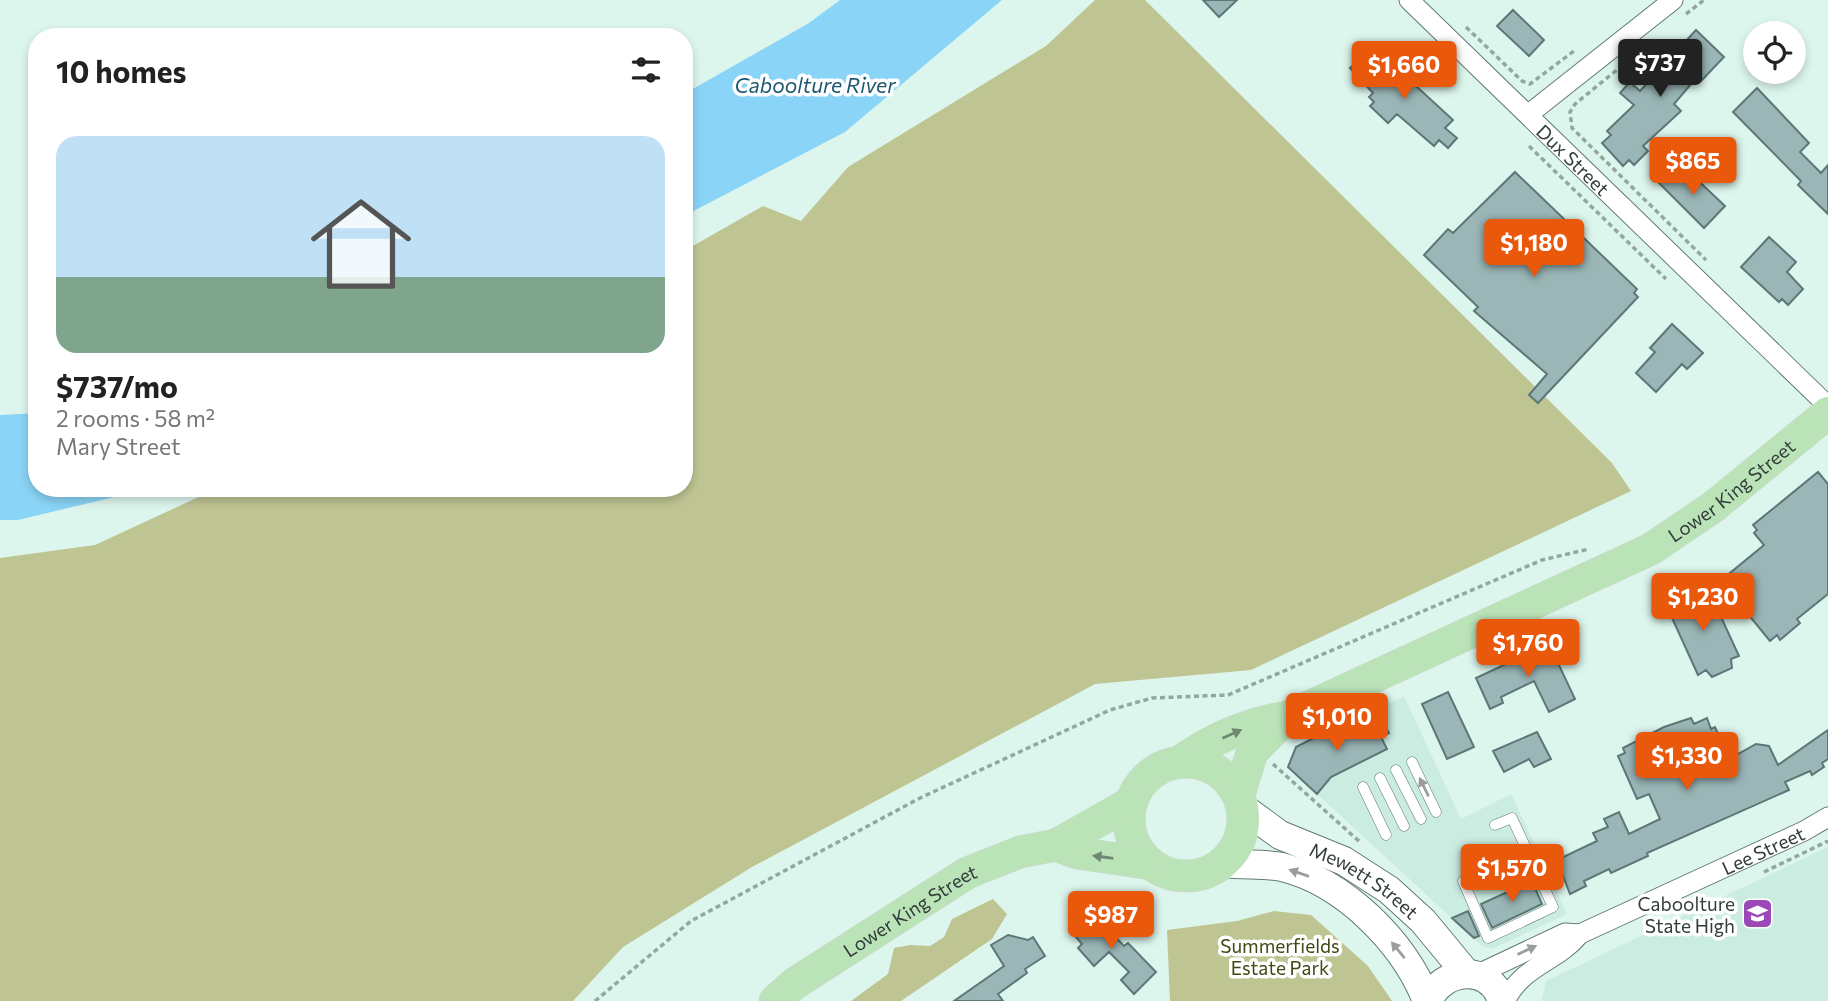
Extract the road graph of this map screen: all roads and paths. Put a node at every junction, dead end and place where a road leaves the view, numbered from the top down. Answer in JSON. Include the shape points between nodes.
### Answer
{"nodes":[{"id":1,"x":1409,"y":0,"type":"edge"},
{"id":2,"x":1704,"y":0,"type":"edge"},
{"id":3,"x":1678,"y":9,"type":"edge"},
{"id":4,"x":1457,"y":19,"type":"dead end"},
{"id":5,"x":1574,"y":51,"type":"dead end"},
{"id":6,"x":1629,"y":61,"type":"dead end"},
{"id":7,"x":1529,"y":114,"type":"junction"},
{"id":8,"x":1529,"y":146,"type":"dead end"},
{"id":9,"x":1710,"y":263,"type":"dead end"},
{"id":10,"x":1665,"y":279,"type":"dead end"},
{"id":11,"x":1828,"y":406,"type":"edge"},
{"id":12,"x":1828,"y":413,"type":"edge"},
{"id":13,"x":1600,"y":547,"type":"dead end"},
{"id":14,"x":1287,"y":717,"type":"junction"},
{"id":15,"x":1181,"y":761,"type":"junction"},
{"id":16,"x":1412,"y":762,"type":"dead end"},
{"id":17,"x":1396,"y":770,"type":"dead end"},
{"id":18,"x":1380,"y":778,"type":"dead end"},
{"id":19,"x":1363,"y":787,"type":"dead end"},
{"id":20,"x":1132,"y":802,"type":"junction"},
{"id":21,"x":1241,"y":802,"type":"junction"},
{"id":22,"x":1436,"y":812,"type":"dead end"},
{"id":23,"x":1828,"y":817,"type":"edge"},
{"id":24,"x":1421,"y":819,"type":"dead end"},
{"id":25,"x":1495,"y":825,"type":"dead end"},
{"id":26,"x":1404,"y":826,"type":"dead end"},
{"id":27,"x":1386,"y":835,"type":"dead end"},
{"id":28,"x":1828,"y":841,"type":"edge"},
{"id":29,"x":1056,"y":845,"type":"junction"},
{"id":30,"x":1223,"y":863,"type":"junction"},
{"id":31,"x":1151,"y":864,"type":"junction"},
{"id":32,"x":1752,"y":877,"type":"dead end"},
{"id":33,"x":1463,"y":881,"type":"dead end"},
{"id":34,"x":1580,"y":934,"type":"junction"},
{"id":35,"x":1471,"y":974,"type":"junction"},
{"id":36,"x":595,"y":1001,"type":"edge"},
{"id":37,"x":775,"y":1001,"type":"edge"},
{"id":38,"x":1428,"y":1001,"type":"edge"},
{"id":39,"x":1503,"y":1001,"type":"edge"}],
"edges":[{"from":1,"to":7,"type":"street","name":"Dux Street"},
{"from":2,"to":3,"type":"path"},
{"from":3,"to":7,"type":"street"},
{"from":4,"to":5,"type":"path","via":[[1530,84]]},
{"from":6,"to":9,"type":"path","via":[[1575,104],[1570,123]]},
{"from":7,"to":11,"type":"street","name":"Dux Street"},
{"from":8,"to":10,"type":"path"},
{"from":12,"to":14,"type":"main road","name":"Lower King Street","via":[[1713,507],[1651,548]]},
{"from":13,"to":36,"type":"path","via":[[1542,560],[1228,695],[1152,698],[1110,710],[920,798],[691,921]]},
{"from":15,"to":14,"type":"main road","one_way":true,"via":[[1259,722]]},
{"from":14,"to":21,"type":"main road","via":[[1252,752]]},
{"from":15,"to":20,"type":"main road","via":[[1150,774]]},
{"from":15,"to":21,"type":"main road","via":[[1222,773]]},
{"from":22,"to":16,"type":"lane","one_way":true},
{"from":17,"to":24,"type":"lane"},
{"from":18,"to":26,"type":"lane"},
{"from":19,"to":27,"type":"lane"},
{"from":20,"to":29,"type":"main road","name":"Lower King Street"},
{"from":20,"to":31,"type":"main road","via":[[1131,836]]},
{"from":21,"to":30,"type":"main road","via":[[1240,838]]},
{"from":21,"to":35,"type":"main road","name":"Mewett Street","via":[[1280,835],[1343,861],[1389,890]]},
{"from":23,"to":34,"type":"street","name":"Lee Street"},
{"from":25,"to":33,"type":"lane","via":[[1512,818],[1553,907],[1489,938]]},
{"from":28,"to":32,"type":"path"},
{"from":31,"to":29,"type":"main road","name":"Lower King Street","one_way":true,"via":[[1077,853]]},
{"from":29,"to":37,"type":"main road","name":"Lower King Street","via":[[1020,852],[967,873],[794,984]]},
{"from":30,"to":31,"type":"main road","via":[[1187,876]]},
{"from":38,"to":30,"type":"main road","name":"Mewett Street","one_way":true,"via":[[1393,943],[1320,881],[1280,867]]},
{"from":35,"to":34,"type":"street","name":"Lee Street","one_way":true,"via":[[1565,933]]},
{"from":34,"to":39,"type":"street","name":"Lee Street","via":[[1570,946],[1528,970]]},
{"from":35,"to":38,"type":"main road","via":[[1446,978]]},
{"from":35,"to":39,"type":"main road","name":"Mewett Street","via":[[1494,986]]}]}
